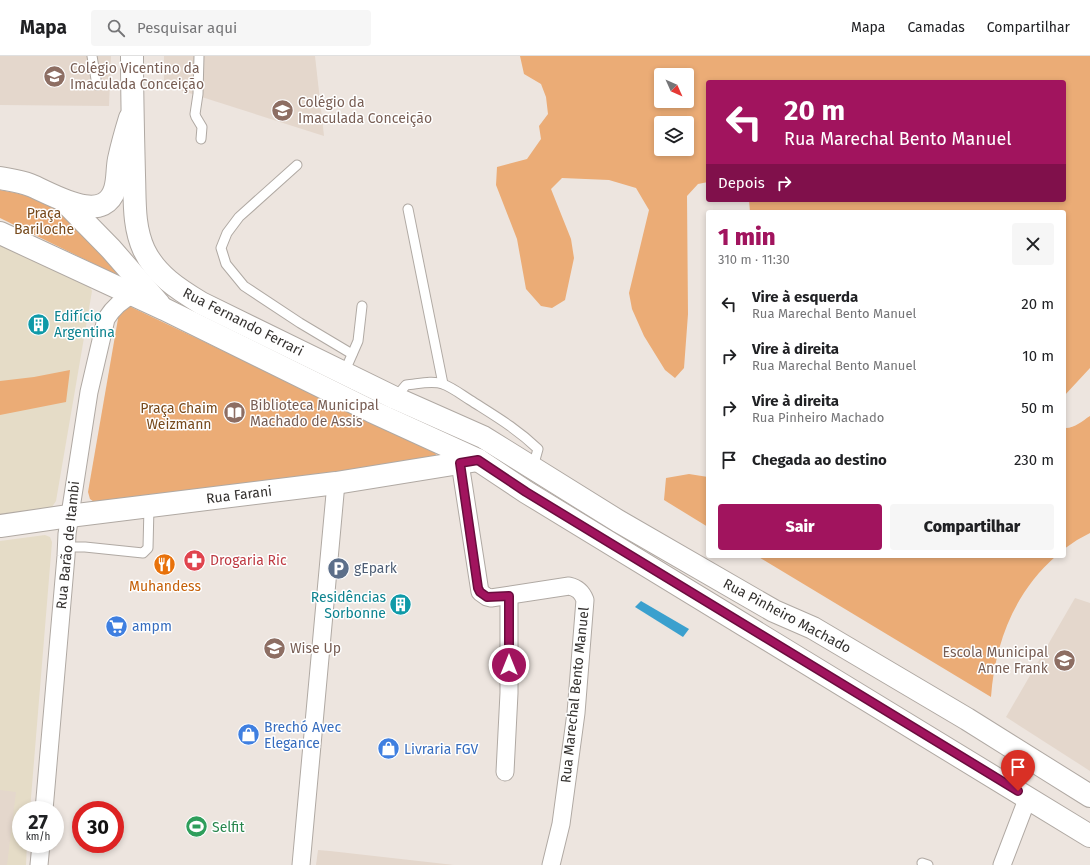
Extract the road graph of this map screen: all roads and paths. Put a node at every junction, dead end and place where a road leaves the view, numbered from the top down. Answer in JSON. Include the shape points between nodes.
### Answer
{"nodes":[{"id":1,"x":92,"y":56,"type":"edge"},
{"id":2,"x":132,"y":56,"type":"edge"},
{"id":3,"x":199,"y":56,"type":"edge"},
{"id":4,"x":97,"y":85,"type":"dead end"},
{"id":5,"x":132,"y":111,"type":"junction"},
{"id":6,"x":201,"y":139,"type":"dead end"},
{"id":7,"x":297,"y":165,"type":"dead end"},
{"id":8,"x":0,"y":178,"type":"edge"},
{"id":9,"x":64,"y":201,"type":"junction"},
{"id":10,"x":408,"y":209,"type":"dead end"},
{"id":11,"x":0,"y":233,"type":"edge"},
{"id":12,"x":133,"y":295,"type":"junction"},
{"id":13,"x":362,"y":306,"type":"dead end"},
{"id":14,"x":164,"y":309,"type":"junction"},
{"id":15,"x":348,"y":364,"type":"junction"},
{"id":16,"x":443,"y":384,"type":"junction"},
{"id":17,"x":394,"y":398,"type":"junction"},
{"id":18,"x":483,"y":437,"type":"joint"},
{"id":19,"x":469,"y":462,"type":"junction"},
{"id":20,"x":533,"y":466,"type":"junction"},
{"id":21,"x":336,"y":483,"type":"junction"},
{"id":22,"x":149,"y":507,"type":"junction"},
{"id":23,"x":69,"y":516,"type":"junction"},
{"id":24,"x":0,"y":526,"type":"edge"},
{"id":25,"x":66,"y":547,"type":"junction"},
{"id":26,"x":509,"y":596,"type":"junction"},
{"id":27,"x":505,"y":772,"type":"dead end"},
{"id":28,"x":1090,"y":796,"type":"edge"},
{"id":29,"x":1028,"y":797,"type":"junction"},
{"id":30,"x":45,"y":801,"type":"edge"},
{"id":31,"x":1090,"y":836,"type":"edge"},
{"id":32,"x":40,"y":853,"type":"edge"},
{"id":33,"x":39,"y":865,"type":"edge"},
{"id":34,"x":301,"y":865,"type":"edge"},
{"id":35,"x":551,"y":865,"type":"edge"},
{"id":36,"x":1002,"y":865,"type":"edge"}],
"edges":[{"from":1,"to":4,"type":"lane"},
{"from":2,"to":5,"type":"main road"},
{"from":3,"to":6,"type":"lane","via":[[195,114],[202,127]]},
{"from":5,"to":9,"type":"main road","via":[[112,196],[107,202],[96,207]]},
{"from":5,"to":15,"type":"main road","name":"Rua Fernando Ferrari","via":[[136,226],[144,250],[164,278],[201,303]]},
{"from":7,"to":15,"type":"lane","via":[[239,217],[227,233],[221,248],[226,264],[244,286],[300,323]]},
{"from":8,"to":9,"type":"main road","via":[[27,184]]},
{"from":9,"to":14,"type":"main road"},
{"from":10,"to":16,"type":"lane"},
{"from":11,"to":12,"type":"main road","name":"Rua Fernando Ferrari"},
{"from":12,"to":14,"type":"main road","name":"Rua Fernando Ferrari"},
{"from":12,"to":23,"type":"street","name":"Rua Barão de Itambi","via":[[118,304],[106,319],[89,392]]},
{"from":13,"to":15,"type":"lane","via":[[358,341]]},
{"from":14,"to":19,"type":"main road","name":"Rua Fernando Ferrari"},
{"from":15,"to":17,"type":"main road","name":"Rua Fernando Ferrari"},
{"from":16,"to":17,"type":"lane","via":[[406,385]]},
{"from":16,"to":20,"type":"lane","via":[[501,419],[526,438],[538,449]]},
{"from":17,"to":18,"type":"main road","name":"Rua Fernando Ferrari"},
{"from":18,"to":20,"type":"main road","name":"Rua Pinheiro Machado"},
{"from":19,"to":21,"type":"main road","name":"Rua Farani"},
{"from":19,"to":26,"type":"street","name":"Rua Marechal Bento Manuel","via":[[478,588],[487,597]]},
{"from":19,"to":29,"type":"main road","name":"Rua Pinheiro Machado","via":[[526,492]]},
{"from":20,"to":28,"type":"main road","name":"Rua Pinheiro Machado","via":[[618,521],[768,607],[819,631]]},
{"from":21,"to":22,"type":"main road","name":"Rua Farani"},
{"from":21,"to":34,"type":"street"},
{"from":22,"to":23,"type":"main road","name":"Rua Farani"},
{"from":22,"to":25,"type":"lane","via":[[148,548],[143,553]]},
{"from":23,"to":24,"type":"main road","name":"Rua Farani"},
{"from":23,"to":25,"type":"street","name":"Rua Barão de Itambi"},
{"from":25,"to":30,"type":"street","name":"Rua Barão de Itambi"},
{"from":26,"to":27,"type":"street","via":[[509,693]]},
{"from":26,"to":35,"type":"street","name":"Rua Marechal Bento Manuel","via":[[569,586],[580,591],[585,600],[576,713],[561,824]]},
{"from":29,"to":31,"type":"main road","name":"Rua Pinheiro Machado"},
{"from":29,"to":36,"type":"street"},
{"from":32,"to":33,"type":"street"}]}
